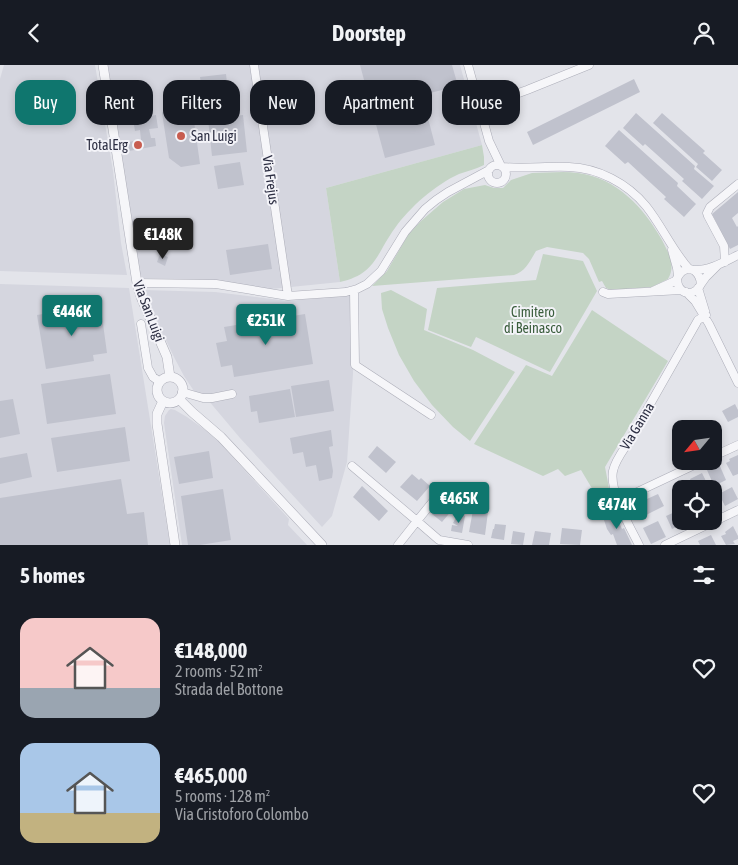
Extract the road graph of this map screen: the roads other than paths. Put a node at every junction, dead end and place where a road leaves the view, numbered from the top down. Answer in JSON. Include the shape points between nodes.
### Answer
{"nodes":[{"id":1,"x":103,"y":65,"type":"edge"},
{"id":2,"x":254,"y":65,"type":"edge"},
{"id":3,"x":468,"y":65,"type":"edge"},
{"id":4,"x":588,"y":65,"type":"edge"},
{"id":5,"x":472,"y":80,"type":"edge"},
{"id":6,"x":520,"y":93,"type":"edge"},
{"id":7,"x":485,"y":125,"type":"edge"},
{"id":8,"x":489,"y":141,"type":"junction"},
{"id":9,"x":502,"y":167,"type":"junction"},
{"id":10,"x":529,"y":168,"type":"junction"},
{"id":11,"x":490,"y":169,"type":"junction"},
{"id":12,"x":505,"y":178,"type":"junction"},
{"id":13,"x":492,"y":181,"type":"junction"},
{"id":14,"x":463,"y":184,"type":"junction"},
{"id":15,"x":738,"y":184,"type":"edge"},
{"id":16,"x":670,"y":244,"type":"junction"},
{"id":17,"x":738,"y":255,"type":"edge"},
{"id":18,"x":723,"y":263,"type":"junction"},
{"id":19,"x":691,"y":269,"type":"junction"},
{"id":20,"x":678,"y":277,"type":"junction"},
{"id":21,"x":137,"y":283,"type":"junction"},
{"id":22,"x":700,"y":286,"type":"junction"},
{"id":23,"x":350,"y":291,"type":"junction"},
{"id":24,"x":653,"y":291,"type":"junction"},
{"id":25,"x":684,"y":291,"type":"junction"},
{"id":26,"x":603,"y":292,"type":"dead end"},
{"id":27,"x":288,"y":296,"type":"junction"},
{"id":28,"x":705,"y":316,"type":"junction"},
{"id":29,"x":141,"y":324,"type":"dead end"},
{"id":30,"x":170,"y":377,"type":"junction"},
{"id":31,"x":160,"y":382,"type":"junction"},
{"id":32,"x":738,"y":383,"type":"edge"},
{"id":33,"x":232,"y":394,"type":"dead end"},
{"id":34,"x":181,"y":395,"type":"junction"},
{"id":35,"x":162,"y":401,"type":"junction"},
{"id":36,"x":431,"y":415,"type":"dead end"},
{"id":37,"x":738,"y":445,"type":"edge"},
{"id":38,"x":722,"y":452,"type":"edge"},
{"id":39,"x":352,"y":466,"type":"dead end"},
{"id":40,"x":684,"y":470,"type":"edge"},
{"id":41,"x":443,"y":489,"type":"dead end"},
{"id":42,"x":618,"y":501,"type":"junction"},
{"id":43,"x":738,"y":510,"type":"edge"},
{"id":44,"x":418,"y":521,"type":"junction"},
{"id":45,"x":175,"y":545,"type":"edge"},
{"id":46,"x":322,"y":545,"type":"edge"},
{"id":47,"x":398,"y":545,"type":"edge"},
{"id":48,"x":468,"y":545,"type":"edge"},
{"id":49,"x":639,"y":545,"type":"edge"},
{"id":50,"x":665,"y":545,"type":"edge"}],
"edges":[{"from":1,"to":21,"type":"street","name":"Via San Luigi"},
{"from":2,"to":27,"type":"street","name":"Via Frejus"},
{"from":3,"to":5,"type":"street"},
{"from":4,"to":6,"type":"street"},
{"from":7,"to":8,"type":"street"},
{"from":8,"to":9,"type":"street"},
{"from":8,"to":11,"type":"street"},
{"from":9,"to":10,"type":"street"},
{"from":9,"to":11,"type":"street","via":[[494,165]]},
{"from":9,"to":12,"type":"street"},
{"from":10,"to":12,"type":"street"},
{"from":10,"to":16,"type":"street","via":[[581,168],[623,185],[646,205]]},
{"from":11,"to":13,"type":"street"},
{"from":11,"to":14,"type":"street"},
{"from":12,"to":13,"type":"street","via":[[500,182]]},
{"from":13,"to":14,"type":"street"},
{"from":14,"to":23,"type":"street","via":[[425,209],[405,232],[381,271],[367,284]]},
{"from":15,"to":18,"type":"street","via":[[707,213],[724,246]]},
{"from":16,"to":19,"type":"street"},
{"from":16,"to":20,"type":"street"},
{"from":17,"to":18,"type":"street"},
{"from":18,"to":19,"type":"street"},
{"from":18,"to":22,"type":"street"},
{"from":19,"to":20,"type":"street"},
{"from":19,"to":22,"type":"street","via":[[700,275]]},
{"from":20,"to":24,"type":"street"},
{"from":20,"to":25,"type":"street","via":[[678,286]]},
{"from":21,"to":27,"type":"street","via":[[216,284]]},
{"from":21,"to":30,"type":"street","name":"Via San Luigi","via":[[167,357]]},
{"from":22,"to":25,"type":"street","via":[[693,292]]},
{"from":22,"to":28,"type":"street"},
{"from":23,"to":27,"type":"street"},
{"from":23,"to":36,"type":"street","via":[[355,365]]},
{"from":24,"to":25,"type":"street"},
{"from":24,"to":26,"type":"street"},
{"from":25,"to":28,"type":"street"},
{"from":28,"to":32,"type":"street"},
{"from":28,"to":42,"type":"street","name":"Via Ganna","via":[[698,320],[615,463],[612,481]]},
{"from":29,"to":31,"type":"street","name":"Via San Luigi","via":[[148,368]]},
{"from":30,"to":31,"type":"street"},
{"from":30,"to":34,"type":"street","name":"Via San Luigi","via":[[180,382]]},
{"from":31,"to":35,"type":"street","name":"Via San Luigi","via":[[157,391]]},
{"from":33,"to":34,"type":"street","via":[[212,398]]},
{"from":34,"to":35,"type":"street","via":[[175,402]]},
{"from":34,"to":46,"type":"street","name":"Via San Luigi","via":[[192,412],[221,437]]},
{"from":35,"to":45,"type":"street","name":"Via San Luigi","via":[[156,424]]},
{"from":37,"to":38,"type":"street"},
{"from":39,"to":44,"type":"street"},
{"from":40,"to":42,"type":"street"},
{"from":41,"to":44,"type":"street"},
{"from":42,"to":49,"type":"street","name":"Via Ganna"},
{"from":43,"to":50,"type":"street"},
{"from":44,"to":47,"type":"street"},
{"from":44,"to":48,"type":"street","via":[[439,540]]}]}
